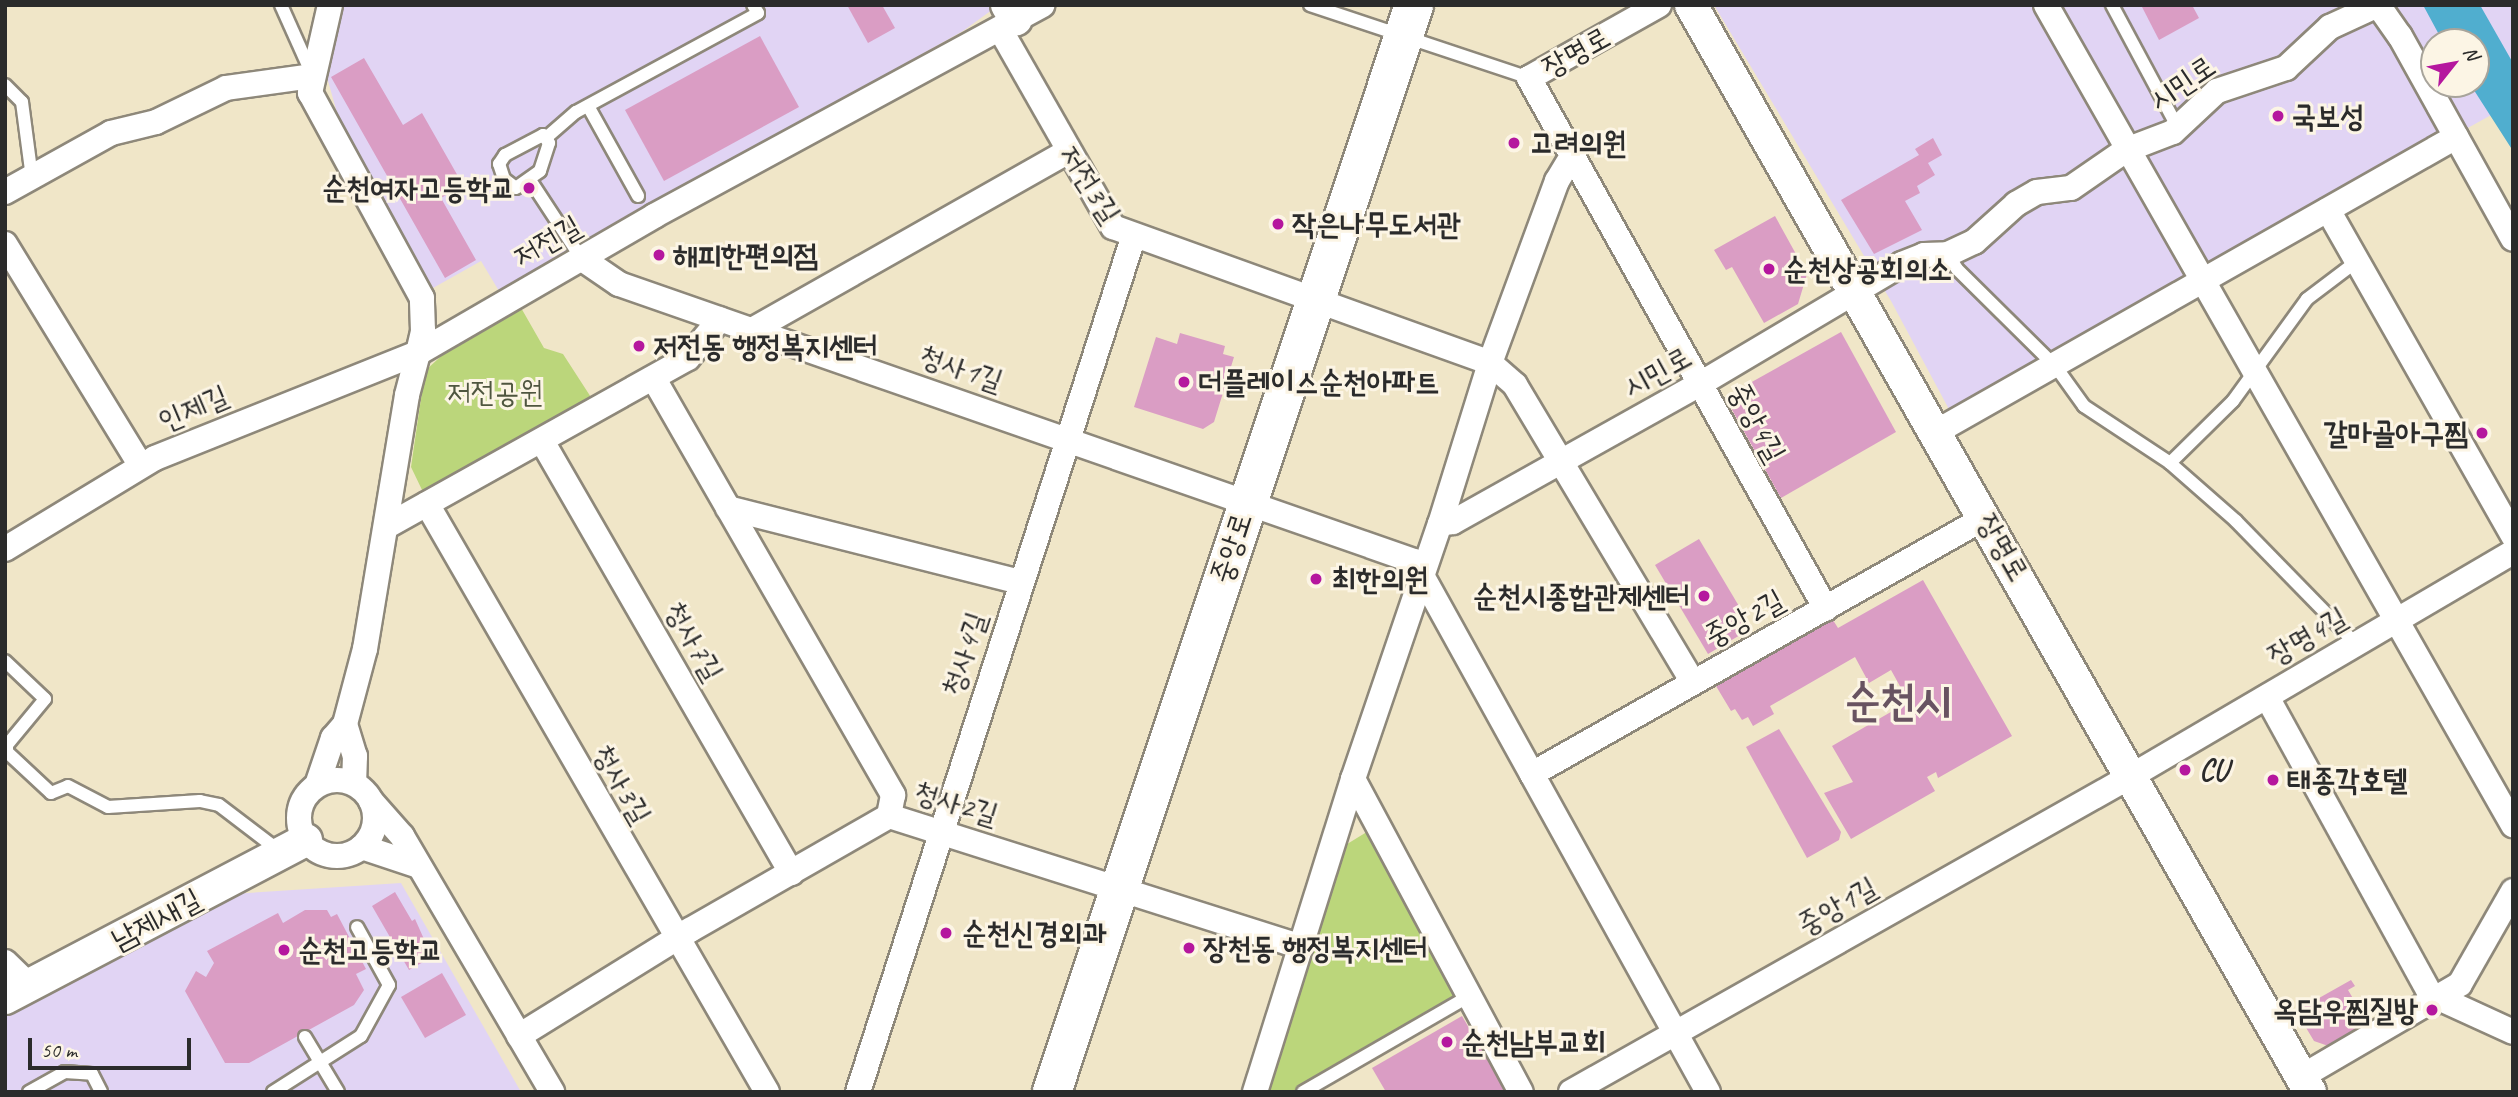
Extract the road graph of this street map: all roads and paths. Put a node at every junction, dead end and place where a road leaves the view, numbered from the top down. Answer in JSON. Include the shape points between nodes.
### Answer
{"nodes":[{"id":1,"x":281,"y":5,"type":"edge"},
{"id":2,"x":330,"y":5,"type":"edge"},
{"id":3,"x":753,"y":5,"type":"edge"},
{"id":4,"x":1310,"y":5,"type":"edge"},
{"id":5,"x":1659,"y":5,"type":"edge"},
{"id":6,"x":1691,"y":5,"type":"edge"},
{"id":7,"x":2046,"y":5,"type":"edge"},
{"id":8,"x":2112,"y":5,"type":"edge"},
{"id":9,"x":2378,"y":5,"type":"edge"},
{"id":10,"x":1016,"y":15,"type":"edge"},
{"id":11,"x":1409,"y":22,"type":"edge"},
{"id":12,"x":313,"y":76,"type":"junction"},
{"id":13,"x":1530,"y":78,"type":"junction"},
{"id":14,"x":5,"y":85,"type":"edge"},
{"id":15,"x":588,"y":106,"type":"junction"},
{"id":16,"x":2178,"y":128,"type":"junction"},
{"id":17,"x":547,"y":137,"type":"junction"},
{"id":18,"x":2456,"y":137,"type":"junction"},
{"id":19,"x":2126,"y":149,"type":"junction"},
{"id":20,"x":1068,"y":151,"type":"junction"},
{"id":21,"x":1573,"y":154,"type":"junction"},
{"id":22,"x":32,"y":178,"type":"junction"},
{"id":23,"x":530,"y":180,"type":"junction"},
{"id":24,"x":5,"y":192,"type":"edge"},
{"id":25,"x":638,"y":196,"type":"dead end"},
{"id":26,"x":2328,"y":210,"type":"junction"},
{"id":27,"x":1133,"y":238,"type":"junction"},
{"id":28,"x":2513,"y":239,"type":"edge"},
{"id":29,"x":5,"y":244,"type":"edge"},
{"id":30,"x":1948,"y":254,"type":"junction"},
{"id":31,"x":581,"y":258,"type":"junction"},
{"id":32,"x":2357,"y":261,"type":"junction"},
{"id":33,"x":2203,"y":283,"type":"junction"},
{"id":34,"x":1855,"y":292,"type":"junction"},
{"id":35,"x":1315,"y":300,"type":"junction"},
{"id":36,"x":720,"y":319,"type":"junction"},
{"id":37,"x":754,"y":330,"type":"junction"},
{"id":38,"x":418,"y":353,"type":"junction"},
{"id":39,"x":1490,"y":363,"type":"junction"},
{"id":40,"x":2056,"y":367,"type":"junction"},
{"id":41,"x":2253,"y":370,"type":"junction"},
{"id":42,"x":654,"y":379,"type":"junction"},
{"id":43,"x":1700,"y":384,"type":"junction"},
{"id":44,"x":1937,"y":432,"type":"junction"},
{"id":45,"x":1068,"y":439,"type":"junction"},
{"id":46,"x":542,"y":441,"type":"junction"},
{"id":47,"x":1563,"y":460,"type":"junction"},
{"id":48,"x":2170,"y":463,"type":"junction"},
{"id":49,"x":141,"y":466,"type":"junction"},
{"id":50,"x":1246,"y":500,"type":"junction"},
{"id":51,"x":427,"y":504,"type":"junction"},
{"id":52,"x":728,"y":508,"type":"junction"},
{"id":53,"x":1986,"y":517,"type":"junction"},
{"id":54,"x":1440,"y":524,"type":"junction"},
{"id":55,"x":388,"y":525,"type":"junction"},
{"id":56,"x":2513,"y":536,"type":"edge"},
{"id":57,"x":5,"y":549,"type":"edge"},
{"id":58,"x":2513,"y":552,"type":"edge"},
{"id":59,"x":1421,"y":569,"type":"junction"},
{"id":60,"x":1020,"y":582,"type":"junction"},
{"id":61,"x":1826,"y":609,"type":"junction"},
{"id":62,"x":2397,"y":620,"type":"junction"},
{"id":63,"x":2356,"y":644,"type":"junction"},
{"id":64,"x":5,"y":661,"type":"edge"},
{"id":65,"x":1693,"y":682,"type":"junction"},
{"id":66,"x":2267,"y":697,"type":"junction"},
{"id":67,"x":345,"y":724,"type":"junction"},
{"id":68,"x":1532,"y":774,"type":"junction"},
{"id":69,"x":2133,"y":775,"type":"junction"},
{"id":70,"x":1353,"y":779,"type":"junction"},
{"id":71,"x":354,"y":783,"type":"junction"},
{"id":72,"x":317,"y":785,"type":"junction"},
{"id":73,"x":371,"y":801,"type":"junction"},
{"id":74,"x":889,"y":816,"type":"junction"},
{"id":75,"x":2513,"y":825,"type":"edge"},
{"id":76,"x":940,"y":830,"type":"junction"},
{"id":77,"x":294,"y":847,"type":"junction"},
{"id":78,"x":362,"y":847,"type":"junction"},
{"id":79,"x":416,"y":864,"type":"junction"},
{"id":80,"x":791,"y":873,"type":"junction"},
{"id":81,"x":1119,"y":890,"type":"junction"},
{"id":82,"x":2513,"y":891,"type":"edge"},
{"id":83,"x":357,"y":926,"type":"dead end"},
{"id":84,"x":675,"y":939,"type":"junction"},
{"id":85,"x":1300,"y":946,"type":"junction"},
{"id":86,"x":5,"y":962,"type":"edge"},
{"id":87,"x":17,"y":992,"type":"edge"},
{"id":88,"x":1469,"y":996,"type":"junction"},
{"id":89,"x":2438,"y":1001,"type":"junction"},
{"id":90,"x":1675,"y":1032,"type":"junction"},
{"id":91,"x":2513,"y":1032,"type":"edge"},
{"id":92,"x":305,"y":1037,"type":"dead end"},
{"id":93,"x":519,"y":1037,"type":"junction"},
{"id":94,"x":322,"y":1063,"type":"junction"},
{"id":95,"x":2306,"y":1084,"type":"edge"},
{"id":96,"x":29,"y":1092,"type":"edge"},
{"id":97,"x":101,"y":1092,"type":"edge"},
{"id":98,"x":274,"y":1092,"type":"edge"},
{"id":99,"x":338,"y":1092,"type":"edge"},
{"id":100,"x":552,"y":1092,"type":"edge"},
{"id":101,"x":767,"y":1092,"type":"edge"},
{"id":102,"x":858,"y":1092,"type":"edge"},
{"id":103,"x":1052,"y":1092,"type":"edge"},
{"id":104,"x":1255,"y":1092,"type":"edge"},
{"id":105,"x":1303,"y":1092,"type":"edge"},
{"id":106,"x":1521,"y":1092,"type":"edge"},
{"id":107,"x":1572,"y":1092,"type":"edge"},
{"id":108,"x":1708,"y":1092,"type":"edge"}],
"edges":[{"from":1,"to":12,"type":"lane"},
{"from":2,"to":12,"type":"street"},
{"from":3,"to":15,"type":"lane","via":[[758,13]]},
{"from":4,"to":11,"type":"lane"},
{"from":5,"to":13,"type":"street","name":"장명로"},
{"from":6,"to":34,"type":"street","name":"장명로"},
{"from":7,"to":19,"type":"street"},
{"from":8,"to":16,"type":"lane"},
{"from":9,"to":16,"type":"street","name":"시민로","via":[[2330,27],[2286,68],[2217,91]]},
{"from":9,"to":18,"type":"street"},
{"from":10,"to":20,"type":"street","name":"저전3길"},
{"from":10,"to":31,"type":"street","name":"저전길"},
{"from":11,"to":13,"type":"lane"},
{"from":11,"to":35,"type":"main road","name":"중앙로"},
{"from":12,"to":22,"type":"street","via":[[226,88],[156,122],[111,133]]},
{"from":12,"to":38,"type":"street","via":[[310,93],[422,298]]},
{"from":13,"to":21,"type":"street","name":"중앙4길"},
{"from":14,"to":22,"type":"lane","via":[[22,102]]},
{"from":15,"to":17,"type":"lane"},
{"from":15,"to":25,"type":"lane"},
{"from":16,"to":19,"type":"street","name":"시민로"},
{"from":17,"to":23,"type":"lane","via":[[540,171]]},
{"from":17,"to":23,"type":"lane","via":[[505,155],[499,164],[504,180],[516,188]]},
{"from":18,"to":26,"type":"street"},
{"from":18,"to":28,"type":"street"},
{"from":19,"to":30,"type":"street","name":"시민로","via":[[2071,188],[2026,198],[1974,242]]},
{"from":19,"to":33,"type":"street"},
{"from":20,"to":27,"type":"street","name":"저전3길","via":[[1113,228]]},
{"from":20,"to":37,"type":"street"},
{"from":21,"to":39,"type":"street","via":[[1557,181]]},
{"from":21,"to":43,"type":"street","name":"중앙4길"},
{"from":22,"to":24,"type":"street"},
{"from":23,"to":31,"type":"lane"},
{"from":26,"to":32,"type":"street"},
{"from":26,"to":33,"type":"street"},
{"from":27,"to":35,"type":"street","name":"저전3길"},
{"from":27,"to":45,"type":"street","name":"청사4길"},
{"from":29,"to":49,"type":"street"},
{"from":30,"to":34,"type":"street","name":"시민로","via":[[1924,255]]},
{"from":30,"to":40,"type":"lane","via":[[1957,269]]},
{"from":31,"to":36,"type":"street","name":"청사1길","via":[[620,284]]},
{"from":31,"to":38,"type":"street","name":"저전길"},
{"from":32,"to":41,"type":"lane","via":[[2307,299]]},
{"from":32,"to":56,"type":"street"},
{"from":33,"to":40,"type":"street"},
{"from":33,"to":41,"type":"street"},
{"from":34,"to":43,"type":"street","name":"시민로"},
{"from":34,"to":44,"type":"street","name":"장명로"},
{"from":35,"to":39,"type":"street","name":"저전3길"},
{"from":35,"to":50,"type":"main road","name":"중앙로"},
{"from":36,"to":37,"type":"street","name":"청사1길"},
{"from":36,"to":42,"type":"street","via":[[688,358]]},
{"from":37,"to":45,"type":"street","name":"청사1길"},
{"from":38,"to":49,"type":"street","name":"인제길"},
{"from":38,"to":55,"type":"street","via":[[407,395]]},
{"from":39,"to":47,"type":"street","via":[[1516,385]]},
{"from":39,"to":54,"type":"street"},
{"from":40,"to":44,"type":"street"},
{"from":40,"to":48,"type":"lane","via":[[2084,406]]},
{"from":41,"to":48,"type":"lane","via":[[2228,407]]},
{"from":41,"to":62,"type":"street"},
{"from":42,"to":46,"type":"street"},
{"from":42,"to":52,"type":"street","name":"청사2길"},
{"from":43,"to":47,"type":"street","name":"시민로"},
{"from":43,"to":61,"type":"street","name":"중앙4길"},
{"from":44,"to":53,"type":"street","name":"장명로"},
{"from":45,"to":50,"type":"street","name":"청사1길"},
{"from":45,"to":60,"type":"street","name":"청사4길"},
{"from":46,"to":51,"type":"street"},
{"from":46,"to":80,"type":"street","name":"청사7길"},
{"from":47,"to":54,"type":"street","name":"시민로","via":[[1453,522]]},
{"from":47,"to":65,"type":"street"},
{"from":48,"to":63,"type":"lane","via":[[2236,521]]},
{"from":49,"to":57,"type":"street","name":"인제길"},
{"from":50,"to":59,"type":"street","via":[[1404,555]]},
{"from":50,"to":81,"type":"main road","name":"중앙로"},
{"from":51,"to":55,"type":"street"},
{"from":51,"to":84,"type":"street","name":"청사3길"},
{"from":52,"to":60,"type":"street"},
{"from":52,"to":74,"type":"street","name":"청사2길","via":[[892,795]]},
{"from":53,"to":61,"type":"street","name":"중앙2길"},
{"from":53,"to":69,"type":"street","name":"장명로"},
{"from":54,"to":59,"type":"street"},
{"from":55,"to":67,"type":"street"},
{"from":58,"to":62,"type":"street","name":"장명4길"},
{"from":59,"to":68,"type":"street"},
{"from":59,"to":70,"type":"street"},
{"from":60,"to":76,"type":"street","name":"청사4길"},
{"from":61,"to":65,"type":"street","name":"중앙2길"},
{"from":62,"to":63,"type":"street","name":"장명4길"},
{"from":62,"to":75,"type":"street"},
{"from":63,"to":66,"type":"street","name":"장명4길"},
{"from":64,"to":77,"type":"lane","via":[[45,699],[7,745],[7,752],[51,793],[68,786],[108,807],[200,801],[219,805]]},
{"from":65,"to":68,"type":"street","name":"중앙2길"},
{"from":66,"to":69,"type":"street","name":"장명4길"},
{"from":66,"to":89,"type":"street"},
{"from":67,"to":71,"type":"street","via":[[355,756]]},
{"from":67,"to":72,"type":"street","via":[[333,738]]},
{"from":68,"to":90,"type":"street"},
{"from":69,"to":90,"type":"street","name":"중앙1길"},
{"from":69,"to":95,"type":"street","name":"장명로"},
{"from":70,"to":85,"type":"street"},
{"from":70,"to":88,"type":"street"},
{"from":71,"to":72,"type":"street","via":[[341,780]]},
{"from":71,"to":73,"type":"street"},
{"from":72,"to":77,"type":"street","via":[[302,804],[301,829]]},
{"from":73,"to":78,"type":"street","via":[[375,825]]},
{"from":73,"to":79,"type":"street","via":[[401,836]]},
{"from":74,"to":76,"type":"street","name":"청사2길"},
{"from":74,"to":80,"type":"street"},
{"from":76,"to":81,"type":"street","name":"청사2길"},
{"from":76,"to":102,"type":"street","name":"청사4길"},
{"from":77,"to":78,"type":"street","via":[[327,854],[352,853]]},
{"from":77,"to":87,"type":"street","name":"남제새길"},
{"from":78,"to":79,"type":"street"},
{"from":79,"to":93,"type":"street"},
{"from":80,"to":84,"type":"street"},
{"from":81,"to":85,"type":"street","name":"청사2길"},
{"from":81,"to":103,"type":"main road","name":"중앙로"},
{"from":82,"to":89,"type":"street","via":[[2460,984]]},
{"from":83,"to":94,"type":"lane","via":[[389,985],[361,1036]]},
{"from":84,"to":93,"type":"street"},
{"from":84,"to":101,"type":"street","name":"청사3길"},
{"from":85,"to":104,"type":"street"},
{"from":86,"to":87,"type":"street"},
{"from":88,"to":105,"type":"lane"},
{"from":88,"to":106,"type":"street"},
{"from":89,"to":91,"type":"street"},
{"from":89,"to":95,"type":"street"},
{"from":90,"to":107,"type":"street","name":"중앙1길"},
{"from":90,"to":108,"type":"street"},
{"from":92,"to":94,"type":"lane"},
{"from":93,"to":100,"type":"street"},
{"from":94,"to":98,"type":"lane"},
{"from":94,"to":99,"type":"lane"},
{"from":96,"to":97,"type":"lane","via":[[65,1072],[92,1074]]}]}
